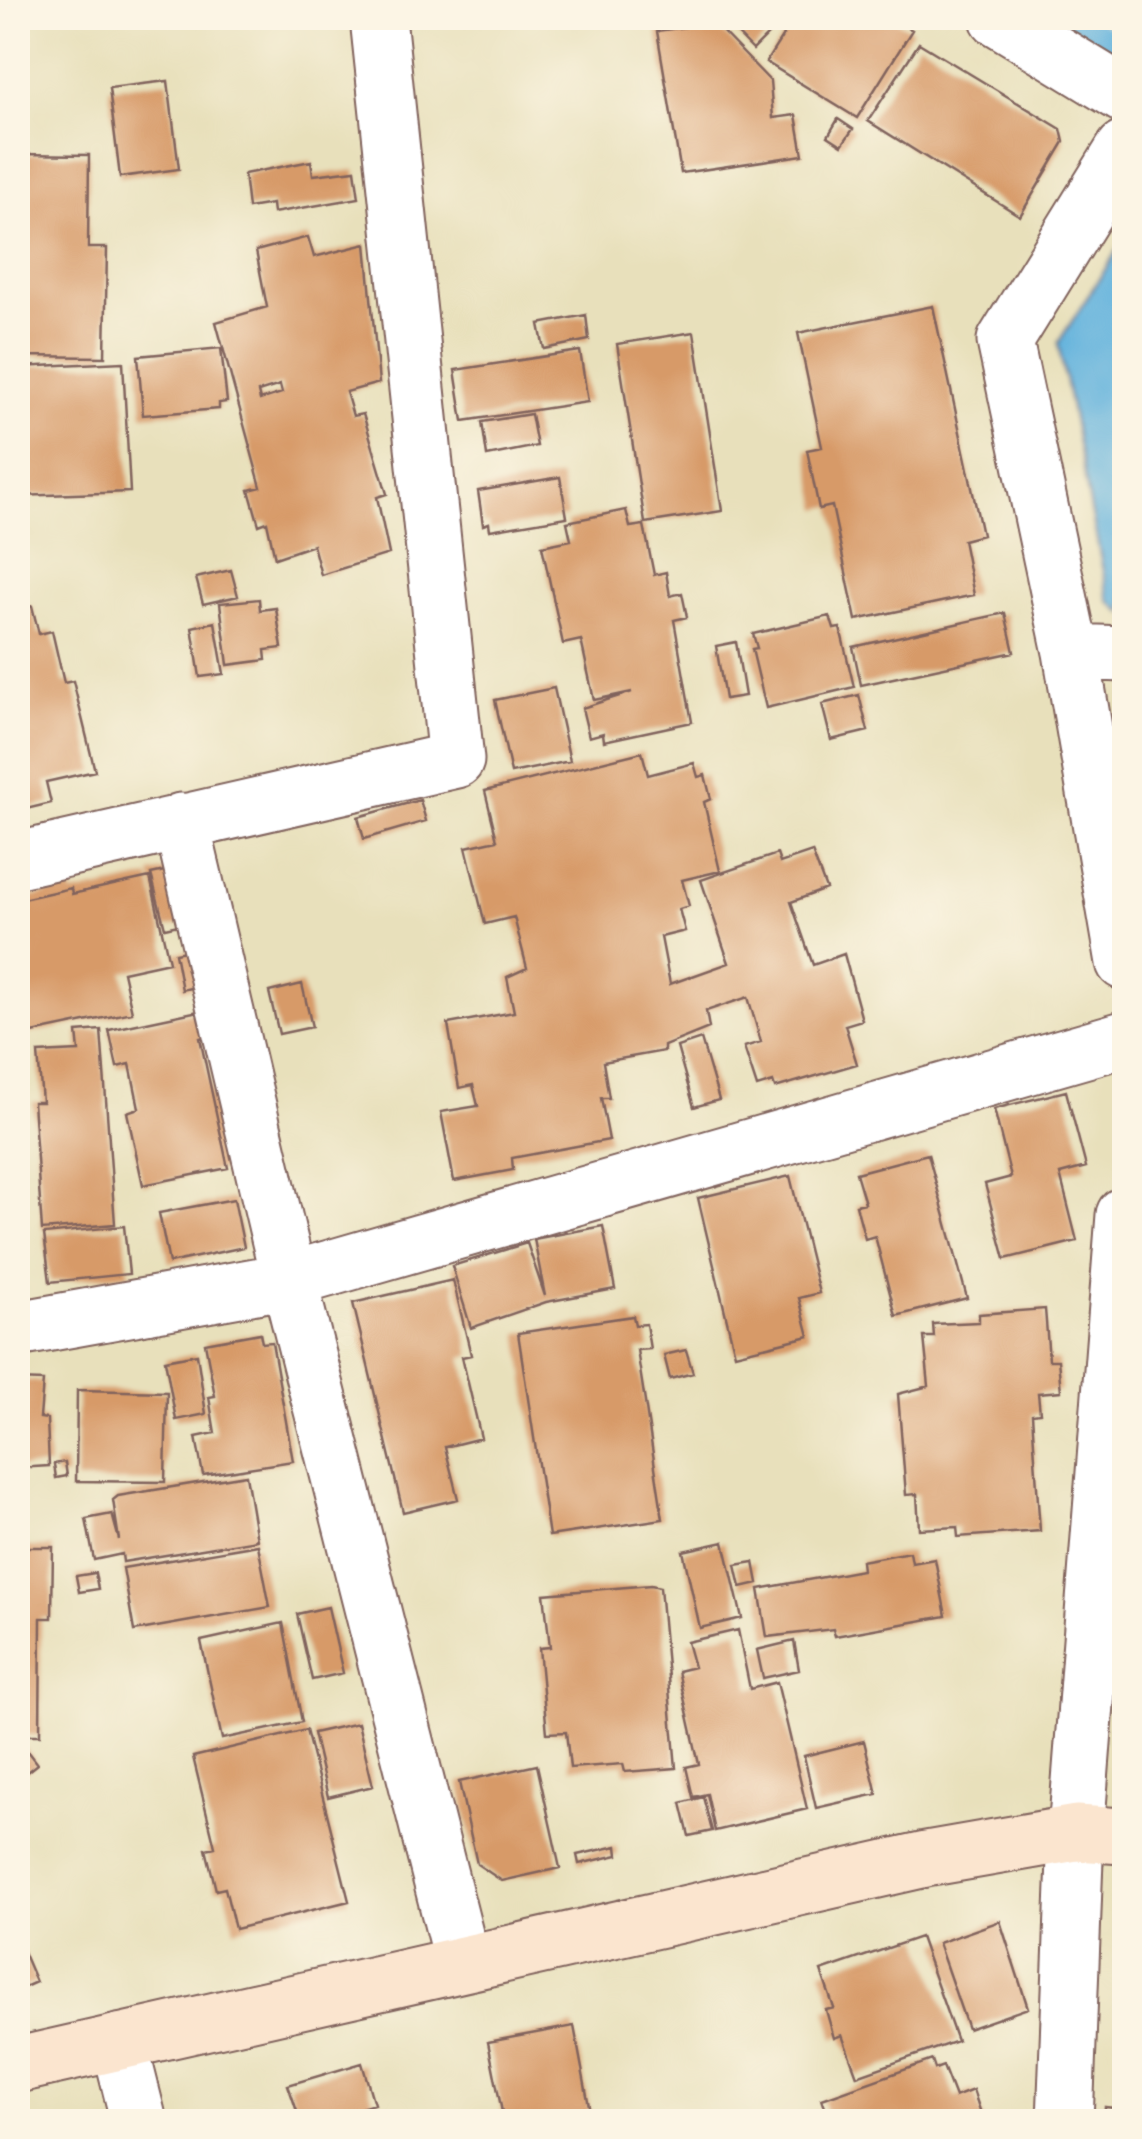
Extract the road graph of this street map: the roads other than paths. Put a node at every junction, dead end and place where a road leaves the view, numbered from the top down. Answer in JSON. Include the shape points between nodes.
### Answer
{"nodes":[{"id":1,"x":378,"y":18,"type":"edge"},
{"id":2,"x":998,"y":18,"type":"edge"},
{"id":3,"x":1124,"y":95,"type":"edge"},
{"id":4,"x":1124,"y":149,"type":"edge"},
{"id":5,"x":1071,"y":652,"type":"junction"},
{"id":6,"x":1124,"y":654,"type":"edge"},
{"id":7,"x":181,"y":821,"type":"junction"},
{"id":8,"x":18,"y":860,"type":"edge"},
{"id":9,"x":1124,"y":962,"type":"edge"},
{"id":10,"x":1124,"y":1039,"type":"edge"},
{"id":11,"x":1124,"y":1215,"type":"edge"},
{"id":12,"x":290,"y":1280,"type":"junction"},
{"id":13,"x":18,"y":1328,"type":"edge"},
{"id":14,"x":1120,"y":1344,"type":"edge"},
{"id":15,"x":1100,"y":1834,"type":"edge"},
{"id":16,"x":462,"y":1962,"type":"junction"},
{"id":17,"x":120,"y":2042,"type":"junction"},
{"id":18,"x":18,"y":2065,"type":"edge"},
{"id":19,"x":138,"y":2122,"type":"edge"},
{"id":20,"x":1064,"y":2122,"type":"edge"}],
"edges":[{"from":1,"to":7,"type":"street","via":[[456,760]]},
{"from":2,"to":3,"type":"street"},
{"from":4,"to":5,"type":"street","via":[[1005,341]]},
{"from":5,"to":6,"type":"street"},
{"from":5,"to":9,"type":"street"},
{"from":7,"to":8,"type":"street"},
{"from":7,"to":12,"type":"street"},
{"from":10,"to":12,"type":"street"},
{"from":11,"to":14,"type":"street"},
{"from":12,"to":13,"type":"street"},
{"from":12,"to":16,"type":"street"},
{"from":14,"to":15,"type":"street"},
{"from":15,"to":16,"type":"street","via":[[926,1859]]},
{"from":15,"to":20,"type":"street"},
{"from":16,"to":17,"type":"street"},
{"from":17,"to":18,"type":"street"},
{"from":17,"to":19,"type":"street"}]}
